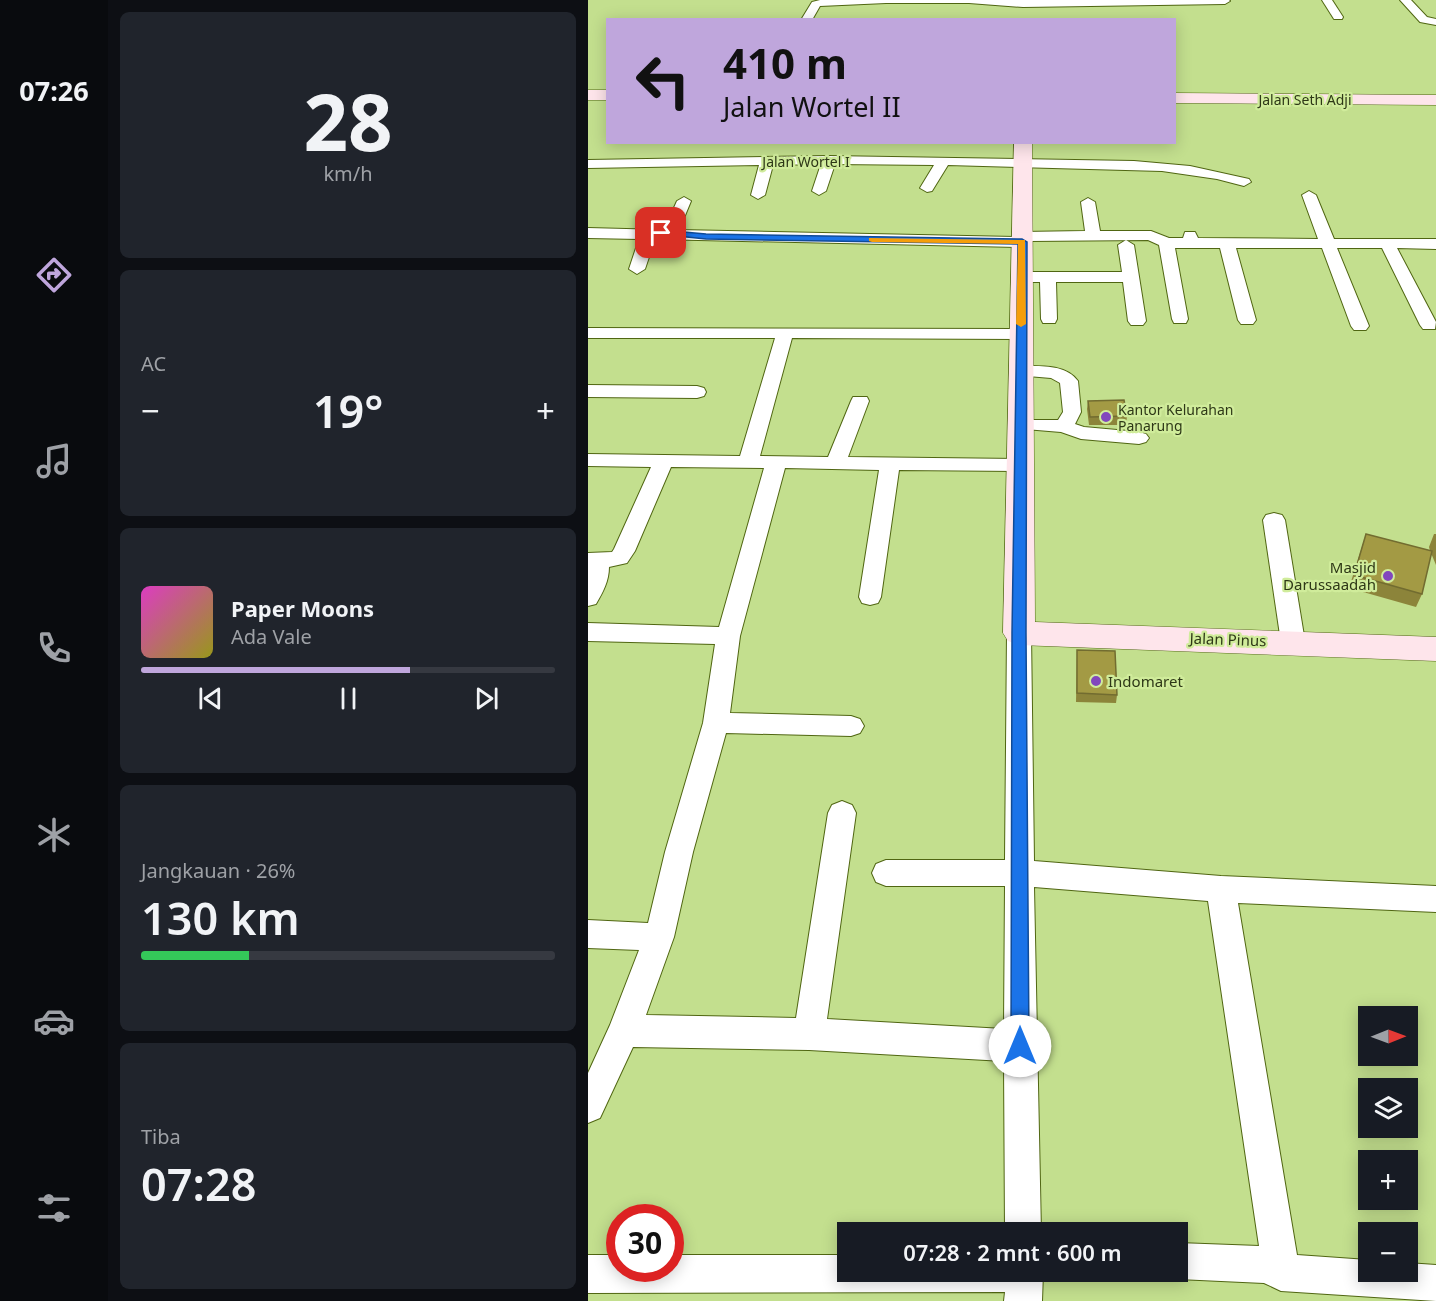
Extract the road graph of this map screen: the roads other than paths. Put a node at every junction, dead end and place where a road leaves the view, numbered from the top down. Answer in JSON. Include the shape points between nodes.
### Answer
{"nodes":[{"id":1,"x":882,"y":0,"type":"edge"},
{"id":2,"x":928,"y":0,"type":"edge"},
{"id":3,"x":1327,"y":0,"type":"edge"},
{"id":4,"x":1405,"y":0,"type":"edge"},
{"id":5,"x":973,"y":1,"type":"edge"},
{"id":6,"x":1225,"y":1,"type":"edge"},
{"id":7,"x":1022,"y":2,"type":"edge"},
{"id":8,"x":915,"y":6,"type":"edge"},
{"id":9,"x":1338,"y":17,"type":"dead end"},
{"id":10,"x":807,"y":18,"type":"edge"},
{"id":11,"x":1022,"y":18,"type":"edge"},
{"id":12,"x":1436,"y":22,"type":"edge"},
{"id":13,"x":588,"y":95,"type":"edge"},
{"id":14,"x":606,"y":95,"type":"edge"},
{"id":15,"x":1176,"y":98,"type":"edge"},
{"id":16,"x":1436,"y":100,"type":"edge"},
{"id":17,"x":881,"y":144,"type":"edge"},
{"id":18,"x":1019,"y":152,"type":"edge"},
{"id":19,"x":829,"y":160,"type":"junction"},
{"id":20,"x":767,"y":161,"type":"junction"},
{"id":21,"x":877,"y":161,"type":"junction"},
{"id":22,"x":944,"y":161,"type":"junction"},
{"id":23,"x":588,"y":164,"type":"edge"},
{"id":24,"x":1244,"y":182,"type":"dead end"},
{"id":25,"x":927,"y":188,"type":"dead end"},
{"id":26,"x":819,"y":191,"type":"dead end"},
{"id":27,"x":758,"y":195,"type":"dead end"},
{"id":28,"x":1309,"y":195,"type":"dead end"},
{"id":29,"x":684,"y":201,"type":"dead end"},
{"id":30,"x":1088,"y":202,"type":"dead end"},
{"id":31,"x":588,"y":233,"type":"edge"},
{"id":32,"x":649,"y":233,"type":"junction"},
{"id":33,"x":670,"y":233,"type":"junction"},
{"id":34,"x":1093,"y":235,"type":"junction"},
{"id":35,"x":1022,"y":239,"type":"junction"},
{"id":36,"x":1166,"y":243,"type":"junction"},
{"id":37,"x":1227,"y":243,"type":"junction"},
{"id":38,"x":1327,"y":244,"type":"junction"},
{"id":39,"x":1387,"y":244,"type":"junction"},
{"id":40,"x":1436,"y":244,"type":"edge"},
{"id":41,"x":1126,"y":246,"type":"dead end"},
{"id":42,"x":637,"y":270,"type":"dead end"},
{"id":43,"x":1022,"y":277,"type":"junction"},
{"id":44,"x":1048,"y":277,"type":"junction"},
{"id":45,"x":1131,"y":277,"type":"junction"},
{"id":46,"x":1049,"y":319,"type":"dead end"},
{"id":47,"x":1179,"y":319,"type":"dead end"},
{"id":48,"x":1247,"y":320,"type":"dead end"},
{"id":49,"x":1137,"y":321,"type":"dead end"},
{"id":50,"x":1429,"y":325,"type":"dead end"},
{"id":51,"x":1360,"y":326,"type":"dead end"},
{"id":52,"x":588,"y":333,"type":"edge"},
{"id":53,"x":785,"y":333,"type":"junction"},
{"id":54,"x":1021,"y":334,"type":"junction"},
{"id":55,"x":1020,"y":371,"type":"junction"},
{"id":56,"x":588,"y":391,"type":"edge"},
{"id":57,"x":697,"y":392,"type":"dead end"},
{"id":58,"x":860,"y":401,"type":"dead end"},
{"id":59,"x":1020,"y":424,"type":"junction"},
{"id":60,"x":1064,"y":426,"type":"junction"},
{"id":61,"x":1139,"y":438,"type":"dead end"},
{"id":62,"x":588,"y":460,"type":"edge"},
{"id":63,"x":664,"y":460,"type":"junction"},
{"id":64,"x":748,"y":462,"type":"junction"},
{"id":65,"x":776,"y":463,"type":"junction"},
{"id":66,"x":837,"y":463,"type":"junction"},
{"id":67,"x":890,"y":464,"type":"junction"},
{"id":68,"x":1020,"y":465,"type":"junction"},
{"id":69,"x":1274,"y":520,"type":"dead end"},
{"id":70,"x":593,"y":562,"type":"edge"},
{"id":71,"x":870,"y":597,"type":"dead end"},
{"id":72,"x":588,"y":598,"type":"edge"},
{"id":73,"x":588,"y":632,"type":"edge"},
{"id":74,"x":1019,"y":633,"type":"junction"},
{"id":75,"x":728,"y":636,"type":"junction"},
{"id":76,"x":1293,"y":642,"type":"junction"},
{"id":77,"x":1436,"y":648,"type":"edge"},
{"id":78,"x":716,"y":723,"type":"junction"},
{"id":79,"x":851,"y":726,"type":"dead end"},
{"id":80,"x":842,"y":813,"type":"dead end"},
{"id":81,"x":886,"y":873,"type":"dead end"},
{"id":82,"x":1019,"y":873,"type":"junction"},
{"id":83,"x":1221,"y":889,"type":"junction"},
{"id":84,"x":1436,"y":898,"type":"edge"},
{"id":85,"x":588,"y":934,"type":"edge"},
{"id":86,"x":658,"y":937,"type":"junction"},
{"id":87,"x":624,"y":1031,"type":"junction"},
{"id":88,"x":809,"y":1034,"type":"junction"},
{"id":89,"x":1020,"y":1046,"type":"junction"},
{"id":90,"x":588,"y":1106,"type":"edge"},
{"id":91,"x":1023,"y":1222,"type":"edge"},
{"id":92,"x":1188,"y":1261,"type":"edge"},
{"id":93,"x":1281,"y":1272,"type":"junction"},
{"id":94,"x":837,"y":1273,"type":"edge"},
{"id":95,"x":588,"y":1274,"type":"edge"},
{"id":96,"x":1024,"y":1282,"type":"edge"},
{"id":97,"x":1436,"y":1284,"type":"edge"},
{"id":98,"x":1023,"y":1301,"type":"edge"}],
"edges":[{"from":1,"to":8,"type":"street"},
{"from":1,"to":10,"type":"street","via":[[820,3]]},
{"from":2,"to":5,"type":"street"},
{"from":2,"to":8,"type":"street"},
{"from":3,"to":9,"type":"street"},
{"from":4,"to":12,"type":"street","via":[[1424,20]]},
{"from":5,"to":7,"type":"street"},
{"from":6,"to":7,"type":"street","via":[[1198,6]]},
{"from":7,"to":11,"type":"street"},
{"from":13,"to":14,"type":"street"},
{"from":15,"to":16,"type":"street","name":"Jalan Seth Adji"},
{"from":17,"to":21,"type":"street"},
{"from":18,"to":22,"type":"street","name":"Jalan Wortel I"},
{"from":18,"to":24,"type":"street","name":"Jalan Wortel I","via":[[1216,174]]},
{"from":18,"to":35,"type":"street"},
{"from":19,"to":20,"type":"street","name":"Jalan Wortel I"},
{"from":19,"to":21,"type":"street","name":"Jalan Wortel I"},
{"from":19,"to":26,"type":"street"},
{"from":20,"to":23,"type":"street","name":"Jalan Wortel I"},
{"from":20,"to":27,"type":"street"},
{"from":21,"to":22,"type":"street","name":"Jalan Wortel I"},
{"from":22,"to":25,"type":"street"},
{"from":28,"to":38,"type":"street"},
{"from":29,"to":33,"type":"street"},
{"from":30,"to":34,"type":"street"},
{"from":31,"to":32,"type":"street"},
{"from":32,"to":33,"type":"street"},
{"from":32,"to":42,"type":"street"},
{"from":33,"to":35,"type":"street","via":[[717,237]]},
{"from":34,"to":35,"type":"street"},
{"from":34,"to":36,"type":"street","via":[[1150,236]]},
{"from":35,"to":43,"type":"street"},
{"from":36,"to":37,"type":"street","via":[[1191,239]]},
{"from":36,"to":47,"type":"street"},
{"from":37,"to":38,"type":"street"},
{"from":37,"to":48,"type":"street"},
{"from":38,"to":39,"type":"street"},
{"from":38,"to":51,"type":"street"},
{"from":39,"to":40,"type":"street"},
{"from":39,"to":50,"type":"street"},
{"from":41,"to":45,"type":"street"},
{"from":43,"to":44,"type":"street"},
{"from":43,"to":54,"type":"street"},
{"from":44,"to":45,"type":"street"},
{"from":44,"to":46,"type":"street"},
{"from":45,"to":49,"type":"street"},
{"from":52,"to":53,"type":"street"},
{"from":53,"to":54,"type":"street"},
{"from":53,"to":64,"type":"street"},
{"from":54,"to":55,"type":"street"},
{"from":55,"to":59,"type":"street"},
{"from":55,"to":60,"type":"street","via":[[1053,373],[1069,381],[1072,412]]},
{"from":56,"to":57,"type":"street"},
{"from":58,"to":66,"type":"street","via":[[840,446]]},
{"from":59,"to":60,"type":"street"},
{"from":59,"to":68,"type":"street"},
{"from":60,"to":61,"type":"street","via":[[1081,434]]},
{"from":62,"to":63,"type":"street"},
{"from":63,"to":64,"type":"street"},
{"from":63,"to":70,"type":"street","via":[[624,551],[619,558]]},
{"from":64,"to":65,"type":"street"},
{"from":65,"to":66,"type":"street"},
{"from":65,"to":75,"type":"street"},
{"from":66,"to":67,"type":"street"},
{"from":67,"to":68,"type":"street"},
{"from":67,"to":71,"type":"street"},
{"from":68,"to":74,"type":"street"},
{"from":69,"to":76,"type":"street"},
{"from":70,"to":72,"type":"street","via":[[598,577]]},
{"from":73,"to":75,"type":"street"},
{"from":74,"to":76,"type":"street","name":"Jalan Pinus"},
{"from":74,"to":82,"type":"street"},
{"from":75,"to":78,"type":"street"},
{"from":76,"to":77,"type":"street","name":"Jalan Pinus"},
{"from":78,"to":79,"type":"street"},
{"from":78,"to":86,"type":"street"},
{"from":80,"to":88,"type":"street"},
{"from":81,"to":82,"type":"street"},
{"from":82,"to":83,"type":"street"},
{"from":82,"to":89,"type":"street"},
{"from":83,"to":84,"type":"street"},
{"from":83,"to":93,"type":"street"},
{"from":85,"to":86,"type":"street"},
{"from":86,"to":87,"type":"street"},
{"from":87,"to":88,"type":"street"},
{"from":87,"to":90,"type":"street"},
{"from":88,"to":89,"type":"street"},
{"from":89,"to":91,"type":"street"},
{"from":92,"to":93,"type":"street","via":[[1265,1265]]},
{"from":93,"to":97,"type":"street"},
{"from":94,"to":95,"type":"street"},
{"from":96,"to":98,"type":"street"}]}
